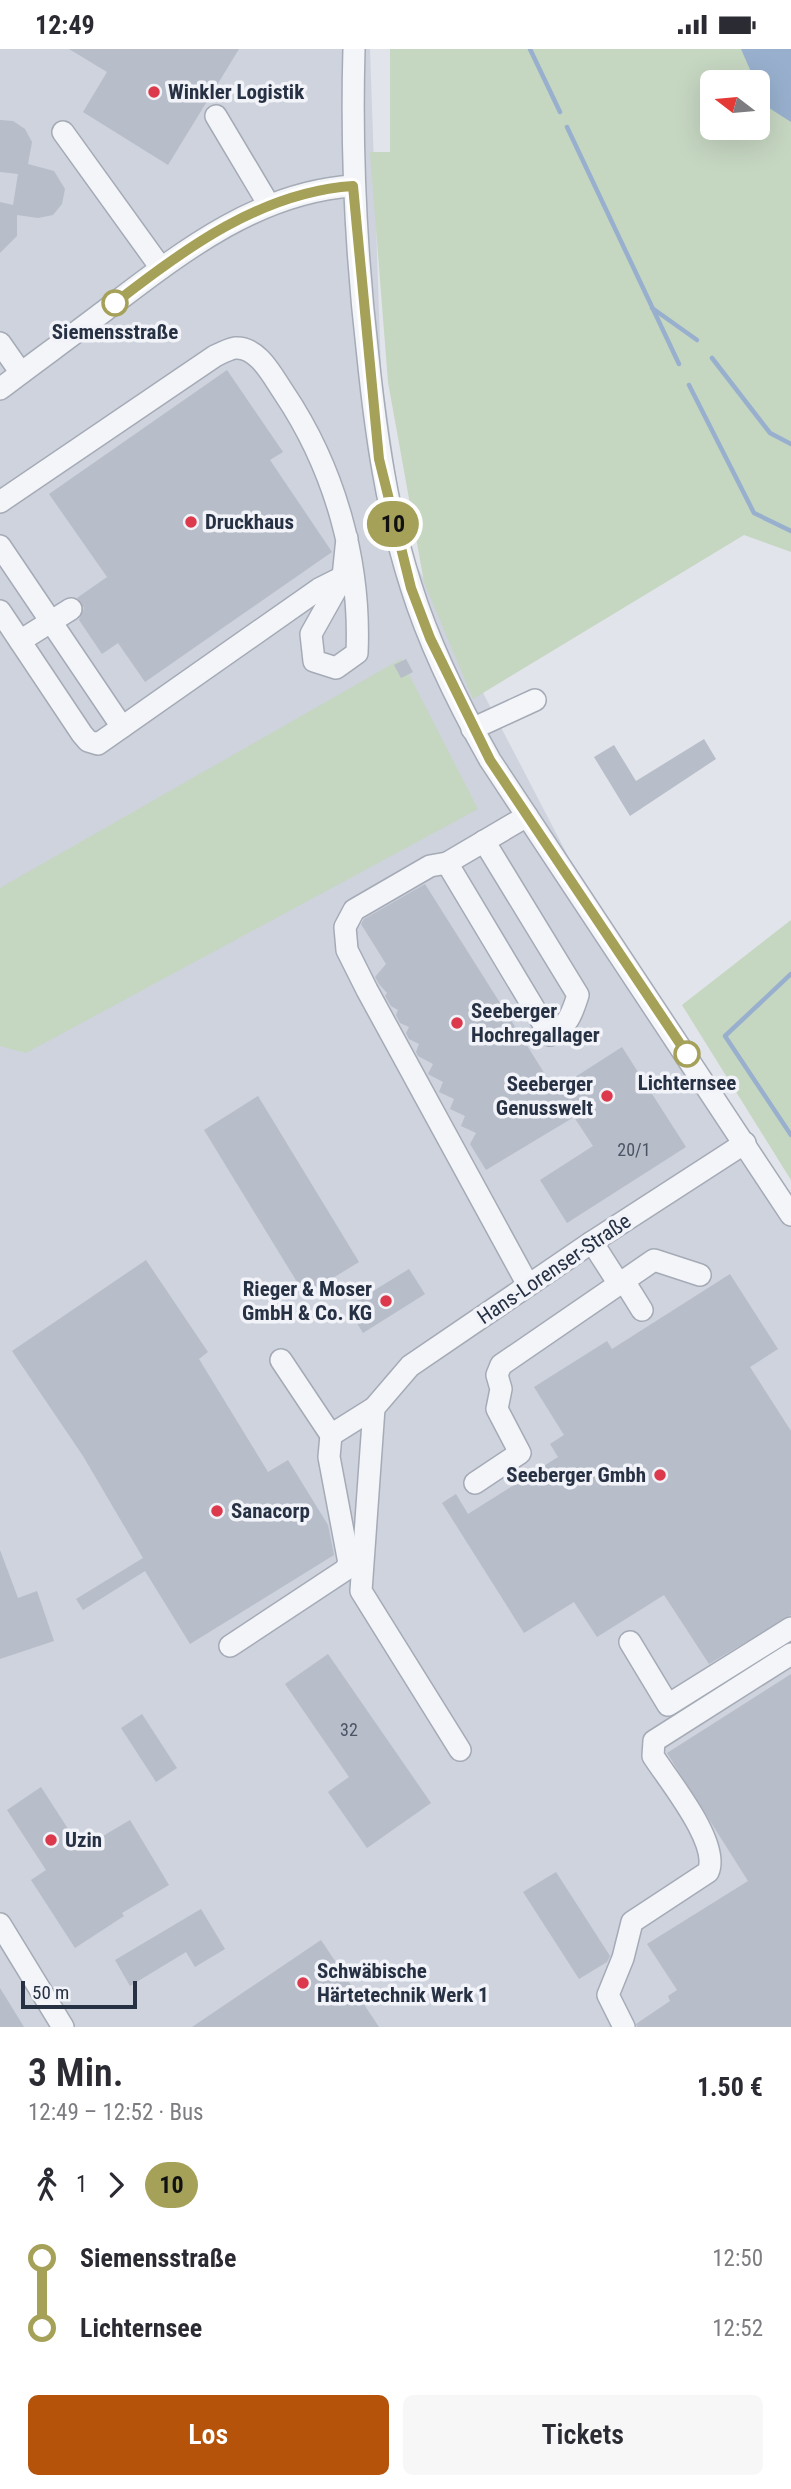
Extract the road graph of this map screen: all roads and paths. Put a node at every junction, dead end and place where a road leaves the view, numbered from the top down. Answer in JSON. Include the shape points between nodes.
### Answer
{"nodes":[{"id":1,"x":354,"y":49,"type":"edge"},
{"id":2,"x":216,"y":116,"type":"dead end"},
{"id":3,"x":63,"y":132,"type":"dead end"},
{"id":4,"x":353,"y":186,"type":"junction"},
{"id":5,"x":269,"y":205,"type":"junction"},
{"id":6,"x":161,"y":268,"type":"junction"},
{"id":7,"x":0,"y":343,"type":"edge"},
{"id":8,"x":21,"y":373,"type":"junction"},
{"id":9,"x":0,"y":389,"type":"edge"},
{"id":10,"x":0,"y":502,"type":"edge"},
{"id":11,"x":346,"y":537,"type":"junction"},
{"id":12,"x":0,"y":545,"type":"edge"},
{"id":13,"x":344,"y":577,"type":"junction"},
{"id":14,"x":71,"y":609,"type":"dead end"},
{"id":15,"x":0,"y":611,"type":"edge"},
{"id":16,"x":51,"y":621,"type":"junction"},
{"id":17,"x":20,"y":641,"type":"junction"},
{"id":18,"x":535,"y":699,"type":"dead end"},
{"id":19,"x":122,"y":727,"type":"junction"},
{"id":20,"x":472,"y":729,"type":"junction"},
{"id":21,"x":527,"y":816,"type":"junction"},
{"id":22,"x":484,"y":841,"type":"junction"},
{"id":23,"x":447,"y":863,"type":"junction"},
{"id":24,"x":745,"y":1143,"type":"junction"},
{"id":25,"x":791,"y":1215,"type":"edge"},
{"id":26,"x":592,"y":1242,"type":"junction"},
{"id":27,"x":700,"y":1275,"type":"dead end"},
{"id":28,"x":622,"y":1282,"type":"junction"},
{"id":29,"x":528,"y":1286,"type":"junction"},
{"id":30,"x":642,"y":1310,"type":"dead end"},
{"id":31,"x":281,"y":1360,"type":"dead end"},
{"id":32,"x":374,"y":1408,"type":"junction"},
{"id":33,"x":331,"y":1435,"type":"junction"},
{"id":34,"x":475,"y":1483,"type":"dead end"},
{"id":35,"x":791,"y":1628,"type":"edge"},
{"id":36,"x":630,"y":1641,"type":"dead end"},
{"id":37,"x":230,"y":1646,"type":"dead end"},
{"id":38,"x":791,"y":1654,"type":"edge"},
{"id":39,"x":460,"y":1750,"type":"dead end"},
{"id":40,"x":0,"y":1924,"type":"edge"},
{"id":41,"x":63,"y":2027,"type":"edge"},
{"id":42,"x":624,"y":2027,"type":"edge"}],
"edges":[{"from":1,"to":4,"type":"street"},
{"from":2,"to":5,"type":"street"},
{"from":3,"to":6,"type":"street"},
{"from":4,"to":5,"type":"street","via":[[328,188]]},
{"from":4,"to":20,"type":"street","via":[[381,470],[411,588]]},
{"from":5,"to":6,"type":"street","via":[[217,230]]},
{"from":6,"to":8,"type":"street"},
{"from":7,"to":8,"type":"street"},
{"from":8,"to":9,"type":"street"},
{"from":10,"to":11,"type":"street","via":[[215,356],[236,348],[251,352],[267,368],[297,413],[327,468]]},
{"from":11,"to":13,"type":"street"},
{"from":11,"to":13,"type":"street","via":[[358,625],[357,653],[336,668],[314,661],[311,634]]},
{"from":12,"to":16,"type":"street"},
{"from":13,"to":19,"type":"street","via":[[319,589]]},
{"from":14,"to":16,"type":"street"},
{"from":15,"to":17,"type":"street"},
{"from":16,"to":17,"type":"street"},
{"from":16,"to":19,"type":"street"},
{"from":17,"to":19,"type":"street","via":[[88,741],[98,744]]},
{"from":18,"to":20,"type":"street"},
{"from":20,"to":21,"type":"street"},
{"from":21,"to":22,"type":"street"},
{"from":21,"to":24,"type":"street"},
{"from":22,"to":23,"type":"street"},
{"from":22,"to":23,"type":"street","via":[[578,995],[562,1029],[550,1035]]},
{"from":23,"to":29,"type":"street","via":[[430,866],[355,910],[345,927],[346,950]]},
{"from":24,"to":25,"type":"street"},
{"from":24,"to":26,"type":"street","name":"Hans-Lorenser-Straße"},
{"from":26,"to":28,"type":"street"},
{"from":26,"to":29,"type":"street","name":"Hans-Lorenser-Straße"},
{"from":27,"to":28,"type":"street","via":[[654,1261]]},
{"from":28,"to":30,"type":"street"},
{"from":28,"to":34,"type":"street","via":[[501,1365],[497,1409],[520,1453]]},
{"from":29,"to":32,"type":"street","name":"Hans-Lorenser-Straße","via":[[410,1366]]},
{"from":31,"to":33,"type":"street"},
{"from":32,"to":33,"type":"street","name":"Hans-Lorenser-Straße"},
{"from":32,"to":39,"type":"street","via":[[361,1591]]},
{"from":33,"to":37,"type":"street","via":[[329,1457],[349,1563]]},
{"from":35,"to":36,"type":"street","via":[[668,1705]]},
{"from":38,"to":42,"type":"street","via":[[654,1741],[653,1756],[707,1840],[712,1863],[708,1872],[632,1922],[608,1994]]},
{"from":40,"to":41,"type":"street"}]}
